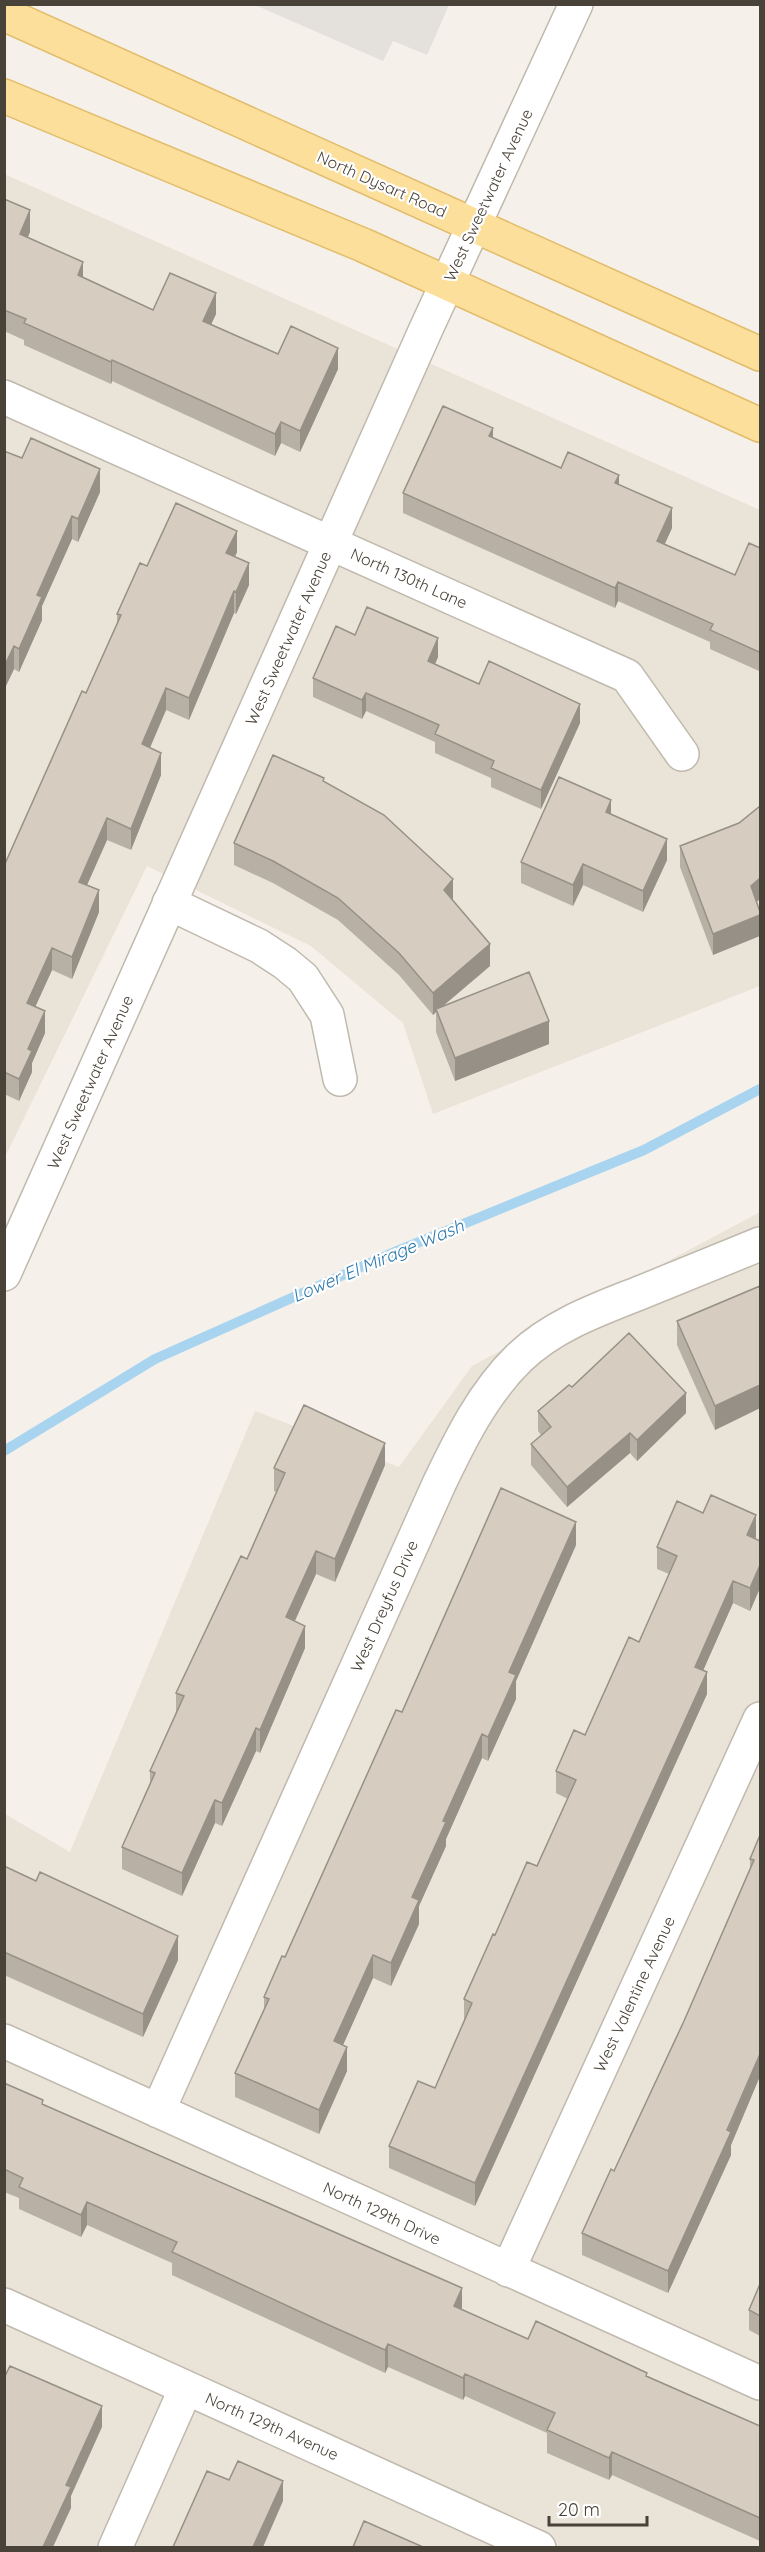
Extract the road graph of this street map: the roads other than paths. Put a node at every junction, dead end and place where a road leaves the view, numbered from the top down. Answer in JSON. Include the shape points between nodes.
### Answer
{"nodes":[{"id":1,"x":576,"y":4,"type":"edge"},
{"id":2,"x":4,"y":14,"type":"edge"},
{"id":3,"x":4,"y":96,"type":"edge"},
{"id":4,"x":473,"y":225,"type":"junction"},
{"id":5,"x":447,"y":283,"type":"junction"},
{"id":6,"x":760,"y":354,"type":"edge"},
{"id":7,"x":4,"y":397,"type":"edge"},
{"id":8,"x":760,"y":425,"type":"edge"},
{"id":9,"x":330,"y":543,"type":"junction"},
{"id":10,"x":682,"y":754,"type":"dead end"},
{"id":11,"x":169,"y":903,"type":"junction"},
{"id":12,"x":340,"y":1079,"type":"dead end"},
{"id":13,"x":760,"y":1244,"type":"edge"},
{"id":14,"x":4,"y":1274,"type":"edge"},
{"id":15,"x":760,"y":1719,"type":"edge"},
{"id":16,"x":4,"y":2041,"type":"edge"},
{"id":17,"x":158,"y":2111,"type":"junction"},
{"id":18,"x":508,"y":2270,"type":"junction"},
{"id":19,"x":4,"y":2305,"type":"edge"},
{"id":20,"x":760,"y":2383,"type":"edge"},
{"id":21,"x":186,"y":2388,"type":"junction"},
{"id":22,"x":115,"y":2547,"type":"edge"},
{"id":23,"x":539,"y":2547,"type":"edge"}],
"edges":[{"from":1,"to":4,"type":"street","name":"West Sweetwater Avenue"},
{"from":2,"to":4,"type":"main road","name":"North Dysart Road"},
{"from":3,"to":5,"type":"main road"},
{"from":4,"to":5,"type":"street","name":"West Sweetwater Avenue"},
{"from":4,"to":6,"type":"main road","name":"North Dysart Road"},
{"from":5,"to":8,"type":"main road"},
{"from":5,"to":9,"type":"street","name":"West Sweetwater Avenue"},
{"from":7,"to":9,"type":"street","name":"North 130th Lane"},
{"from":9,"to":10,"type":"street","name":"North 130th Lane","via":[[627,676]]},
{"from":9,"to":11,"type":"street","name":"West Sweetwater Avenue"},
{"from":11,"to":12,"type":"street","via":[[259,946],[303,978],[327,1015]]},
{"from":11,"to":14,"type":"street","name":"West Sweetwater Avenue"},
{"from":13,"to":17,"type":"street","name":"West Dreyfus Drive","via":[[553,1331],[519,1358],[489,1395],[439,1484]]},
{"from":15,"to":18,"type":"street","name":"West Valentine Avenue"},
{"from":16,"to":17,"type":"street","name":"North 129th Drive"},
{"from":17,"to":18,"type":"street","name":"North 129th Drive"},
{"from":18,"to":20,"type":"street","name":"North 129th Drive"},
{"from":19,"to":21,"type":"street","name":"North 129th Avenue"},
{"from":21,"to":22,"type":"street"},
{"from":21,"to":23,"type":"street","name":"North 129th Avenue"}]}
